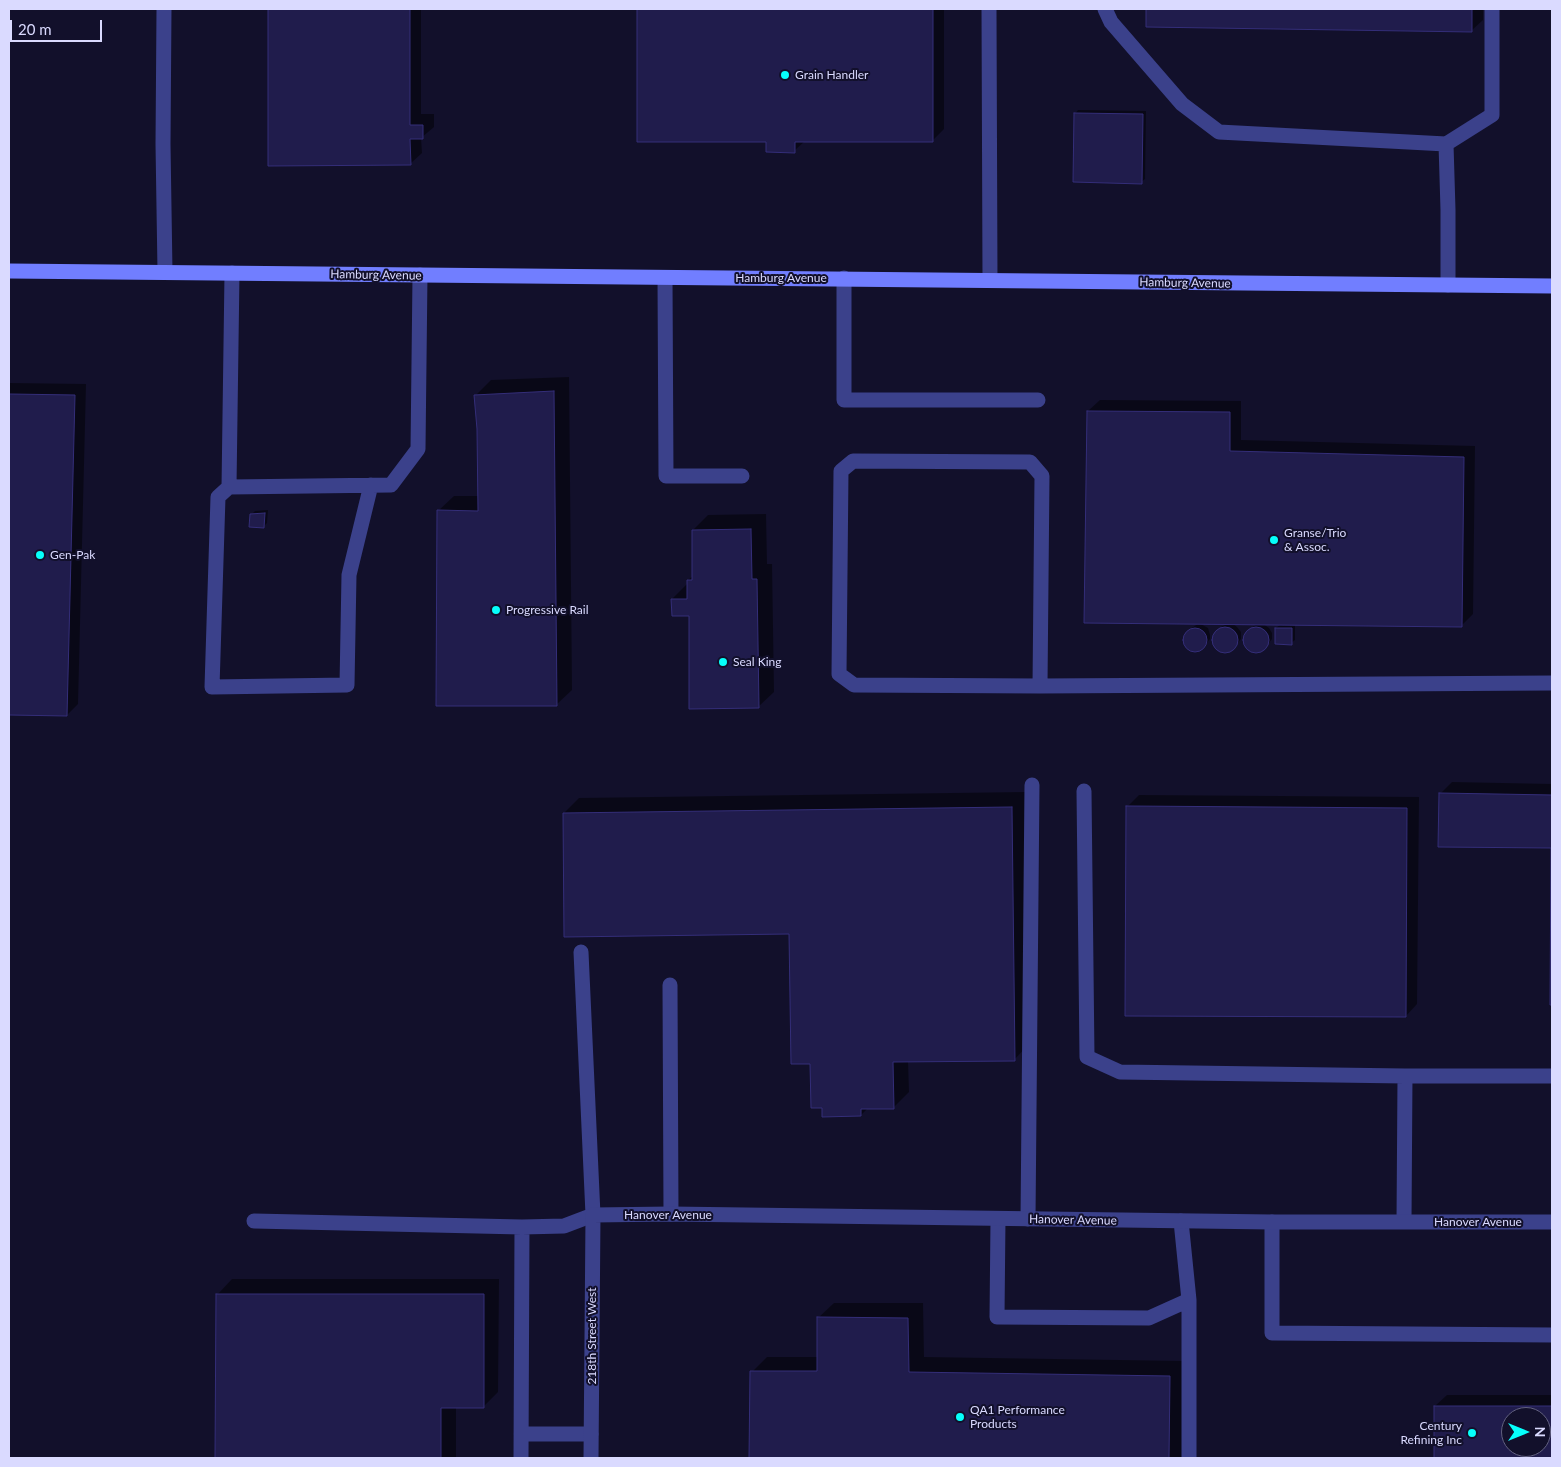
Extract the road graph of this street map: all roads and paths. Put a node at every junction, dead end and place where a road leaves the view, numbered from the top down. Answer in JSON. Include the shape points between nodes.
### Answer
{"nodes":[{"id":1,"x":164,"y":9,"type":"edge"},
{"id":2,"x":989,"y":9,"type":"edge"},
{"id":3,"x":1105,"y":9,"type":"edge"},
{"id":4,"x":1492,"y":9,"type":"edge"},
{"id":5,"x":1446,"y":144,"type":"junction"},
{"id":6,"x":9,"y":270,"type":"edge"},
{"id":7,"x":165,"y":272,"type":"junction"},
{"id":8,"x":232,"y":273,"type":"junction"},
{"id":9,"x":420,"y":275,"type":"junction"},
{"id":10,"x":665,"y":278,"type":"junction"},
{"id":11,"x":844,"y":278,"type":"junction"},
{"id":12,"x":990,"y":280,"type":"junction"},
{"id":13,"x":1448,"y":285,"type":"junction"},
{"id":14,"x":1552,"y":286,"type":"edge"},
{"id":15,"x":1038,"y":400,"type":"dead end"},
{"id":16,"x":742,"y":476,"type":"dead end"},
{"id":17,"x":371,"y":485,"type":"junction"},
{"id":18,"x":229,"y":487,"type":"junction"},
{"id":19,"x":1552,"y":684,"type":"edge"},
{"id":20,"x":1040,"y":686,"type":"junction"},
{"id":21,"x":1032,"y":785,"type":"dead end"},
{"id":22,"x":1084,"y":790,"type":"dead end"},
{"id":23,"x":581,"y":952,"type":"dead end"},
{"id":24,"x":670,"y":986,"type":"dead end"},
{"id":25,"x":1405,"y":1076,"type":"junction"},
{"id":26,"x":1552,"y":1076,"type":"edge"},
{"id":27,"x":672,"y":1214,"type":"junction"},
{"id":28,"x":593,"y":1215,"type":"junction"},
{"id":29,"x":998,"y":1219,"type":"junction"},
{"id":30,"x":1028,"y":1219,"type":"junction"},
{"id":31,"x":254,"y":1221,"type":"dead end"},
{"id":32,"x":1181,"y":1221,"type":"junction"},
{"id":33,"x":1404,"y":1221,"type":"junction"},
{"id":34,"x":1272,"y":1222,"type":"junction"},
{"id":35,"x":1552,"y":1222,"type":"edge"},
{"id":36,"x":522,"y":1227,"type":"junction"},
{"id":37,"x":1189,"y":1300,"type":"junction"},
{"id":38,"x":1552,"y":1335,"type":"edge"},
{"id":39,"x":521,"y":1434,"type":"junction"},
{"id":40,"x":592,"y":1434,"type":"junction"},
{"id":41,"x":521,"y":1458,"type":"edge"},
{"id":42,"x":591,"y":1458,"type":"edge"},
{"id":43,"x":1189,"y":1458,"type":"edge"}],
"edges":[{"from":1,"to":7,"type":"street"},
{"from":2,"to":12,"type":"street"},
{"from":3,"to":5,"type":"street","via":[[1111,22],[1182,104],[1219,132]]},
{"from":4,"to":5,"type":"street","via":[[1492,115]]},
{"from":5,"to":13,"type":"street"},
{"from":6,"to":7,"type":"street","name":"Hamburg Avenue"},
{"from":7,"to":8,"type":"street","name":"Hamburg Avenue"},
{"from":8,"to":9,"type":"street","name":"Hamburg Avenue"},
{"from":8,"to":18,"type":"street"},
{"from":9,"to":10,"type":"street","name":"Hamburg Avenue"},
{"from":9,"to":17,"type":"street","via":[[418,449],[391,485]]},
{"from":10,"to":11,"type":"street","name":"Hamburg Avenue"},
{"from":10,"to":16,"type":"street","via":[[666,476]]},
{"from":11,"to":12,"type":"street","name":"Hamburg Avenue"},
{"from":11,"to":15,"type":"street","via":[[844,400]]},
{"from":12,"to":13,"type":"street","name":"Hamburg Avenue"},
{"from":13,"to":14,"type":"street","name":"Hamburg Avenue"},
{"from":17,"to":18,"type":"street"},
{"from":17,"to":18,"type":"street","via":[[349,574],[347,685],[212,687],[218,497]]},
{"from":19,"to":20,"type":"street"},
{"from":20,"to":20,"type":"street","via":[[854,685],[839,674],[841,471],[853,461],[1030,462],[1042,476]]},
{"from":21,"to":30,"type":"street"},
{"from":22,"to":25,"type":"street","via":[[1088,1057],[1120,1072]]},
{"from":23,"to":28,"type":"street","name":"218th Street West"},
{"from":24,"to":27,"type":"street"},
{"from":25,"to":26,"type":"street"},
{"from":25,"to":33,"type":"street"},
{"from":27,"to":28,"type":"street","name":"Hanover Avenue"},
{"from":27,"to":29,"type":"street","name":"Hanover Avenue"},
{"from":28,"to":36,"type":"street","via":[[564,1226]]},
{"from":28,"to":40,"type":"street","name":"218th Street West"},
{"from":29,"to":30,"type":"street","name":"Hanover Avenue"},
{"from":29,"to":37,"type":"street","via":[[997,1318],[1149,1318]]},
{"from":30,"to":32,"type":"street","name":"Hanover Avenue"},
{"from":31,"to":36,"type":"street"},
{"from":32,"to":34,"type":"street","name":"Hanover Avenue"},
{"from":32,"to":37,"type":"street"},
{"from":33,"to":34,"type":"street","name":"Hanover Avenue"},
{"from":33,"to":35,"type":"street","name":"Hanover Avenue"},
{"from":34,"to":38,"type":"street","via":[[1272,1333]]},
{"from":36,"to":39,"type":"street"},
{"from":37,"to":43,"type":"street"},
{"from":39,"to":40,"type":"street"},
{"from":39,"to":41,"type":"street"},
{"from":40,"to":42,"type":"street","name":"218th Street West"}]}
